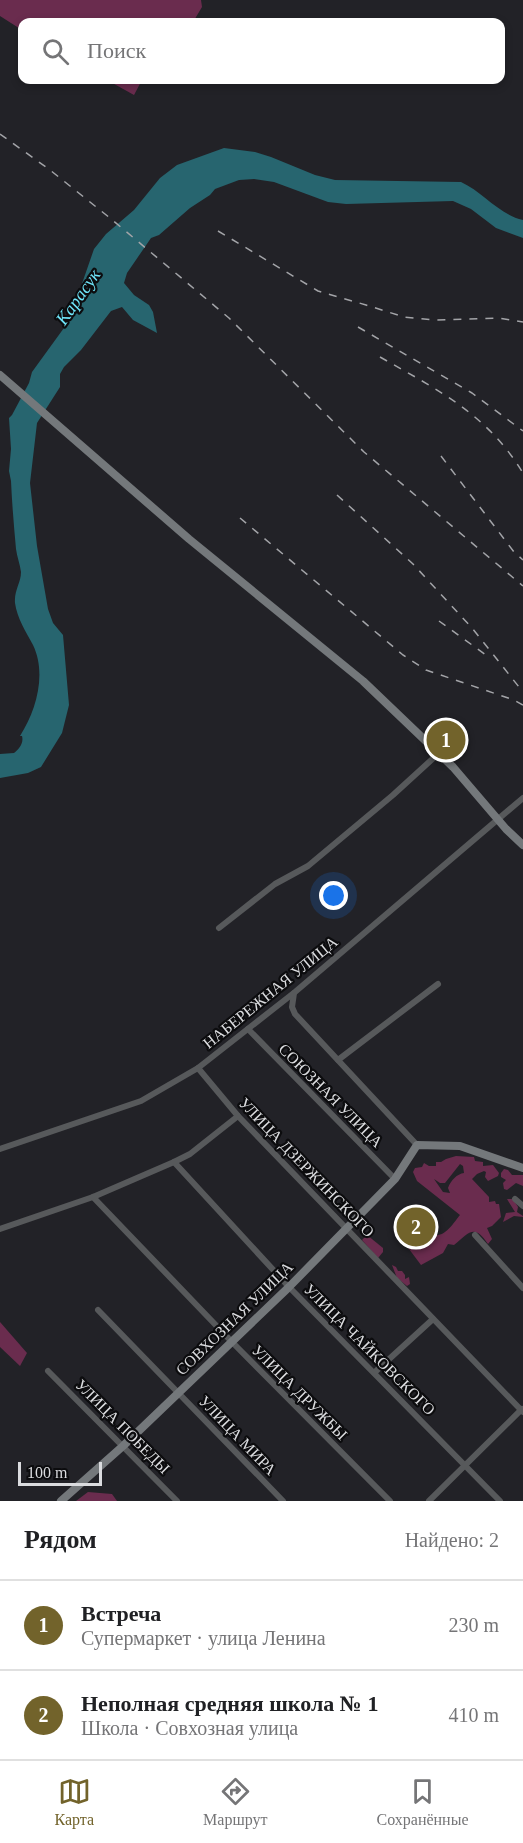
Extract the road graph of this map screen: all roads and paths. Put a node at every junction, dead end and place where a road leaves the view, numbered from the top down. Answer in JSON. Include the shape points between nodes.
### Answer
{"nodes":[{"id":1,"x":3,"y":378,"type":"edge"},
{"id":2,"x":439,"y":753,"type":"junction"},
{"id":3,"x":523,"y":798,"type":"edge"},
{"id":4,"x":498,"y":819,"type":"junction"},
{"id":5,"x":523,"y":844,"type":"edge"},
{"id":6,"x":219,"y":928,"type":"dead end"},
{"id":7,"x":438,"y":984,"type":"dead end"},
{"id":8,"x":295,"y":992,"type":"junction"},
{"id":9,"x":248,"y":1029,"type":"junction"},
{"id":10,"x":338,"y":1060,"type":"junction"},
{"id":11,"x":198,"y":1068,"type":"junction"},
{"id":12,"x":238,"y":1116,"type":"junction"},
{"id":13,"x":417,"y":1145,"type":"junction"},
{"id":14,"x":0,"y":1149,"type":"edge"},
{"id":15,"x":174,"y":1162,"type":"junction"},
{"id":16,"x":523,"y":1168,"type":"edge"},
{"id":17,"x":395,"y":1179,"type":"junction"},
{"id":18,"x":93,"y":1197,"type":"junction"},
{"id":19,"x":514,"y":1199,"type":"dead end"},
{"id":20,"x":523,"y":1206,"type":"edge"},
{"id":21,"x":347,"y":1228,"type":"junction"},
{"id":22,"x":0,"y":1229,"type":"edge"},
{"id":23,"x":476,"y":1235,"type":"dead end"},
{"id":24,"x":289,"y":1287,"type":"junction"},
{"id":25,"x":523,"y":1288,"type":"edge"},
{"id":26,"x":98,"y":1310,"type":"dead end"},
{"id":27,"x":433,"y":1319,"type":"junction"},
{"id":28,"x":232,"y":1342,"type":"junction"},
{"id":29,"x":48,"y":1371,"type":"dead end"},
{"id":30,"x":375,"y":1372,"type":"junction"},
{"id":31,"x":179,"y":1392,"type":"junction"},
{"id":32,"x":522,"y":1410,"type":"edge"},
{"id":33,"x":123,"y":1446,"type":"junction"},
{"id":34,"x":464,"y":1465,"type":"junction"},
{"id":35,"x":61,"y":1501,"type":"edge"},
{"id":36,"x":177,"y":1501,"type":"edge"},
{"id":37,"x":283,"y":1501,"type":"edge"},
{"id":38,"x":390,"y":1501,"type":"edge"},
{"id":39,"x":429,"y":1501,"type":"edge"},
{"id":40,"x":500,"y":1501,"type":"edge"}],
"edges":[{"from":1,"to":2,"type":"main road","via":[[192,542],[363,681]]},
{"from":2,"to":4,"type":"main road"},
{"from":2,"to":6,"type":"street","via":[[308,866],[274,884]]},
{"from":3,"to":4,"type":"street","name":"НАБЕРЕЖНАЯ УЛИЦА"},
{"from":4,"to":5,"type":"main road"},
{"from":4,"to":8,"type":"street","name":"НАБЕРЕЖНАЯ УЛИЦА"},
{"from":7,"to":10,"type":"street"},
{"from":8,"to":9,"type":"street","name":"НАБЕРЕЖНАЯ УЛИЦА"},
{"from":8,"to":10,"type":"street","via":[[295,1014]]},
{"from":9,"to":11,"type":"street","name":"НАБЕРЕЖНАЯ УЛИЦА"},
{"from":9,"to":17,"type":"street","name":"СОЮЗНАЯ УЛИЦА"},
{"from":10,"to":13,"type":"street"},
{"from":11,"to":12,"type":"street","name":"УЛИЦА ДЗЕРЖИНСКОГО"},
{"from":11,"to":14,"type":"street","name":"НАБЕРЕЖНАЯ УЛИЦА","via":[[141,1101]]},
{"from":12,"to":15,"type":"street"},
{"from":12,"to":21,"type":"street","name":"УЛИЦА ДЗЕРЖИНСКОГО"},
{"from":13,"to":16,"type":"main road","via":[[460,1146]]},
{"from":13,"to":17,"type":"main road","name":"СОВХОЗНАЯ УЛИЦА"},
{"from":15,"to":18,"type":"street"},
{"from":15,"to":24,"type":"street","name":"УЛИЦА ЧАЙКОВСКОГО"},
{"from":17,"to":21,"type":"main road","name":"СОВХОЗНАЯ УЛИЦА"},
{"from":18,"to":22,"type":"street"},
{"from":18,"to":28,"type":"street","name":"УЛИЦА ДРУЖБЫ"},
{"from":19,"to":20,"type":"street"},
{"from":21,"to":24,"type":"main road","name":"СОВХОЗНАЯ УЛИЦА"},
{"from":21,"to":27,"type":"street","name":"УЛИЦА ДЗЕРЖИНСКОГО"},
{"from":23,"to":25,"type":"street"},
{"from":24,"to":28,"type":"main road","name":"СОВХОЗНАЯ УЛИЦА"},
{"from":24,"to":30,"type":"street","name":"УЛИЦА ЧАЙКОВСКОГО"},
{"from":26,"to":31,"type":"street","name":"УЛИЦА МИРА"},
{"from":27,"to":30,"type":"street"},
{"from":27,"to":32,"type":"street","name":"УЛИЦА ДЗЕРЖИНСКОГО"},
{"from":28,"to":31,"type":"main road","name":"СОВХОЗНАЯ УЛИЦА"},
{"from":28,"to":38,"type":"street","name":"УЛИЦА ДРУЖБЫ"},
{"from":29,"to":33,"type":"street","name":"УЛИЦА ПОБЕДЫ"},
{"from":30,"to":34,"type":"street","name":"УЛИЦА ЧАЙКОВСКОГО"},
{"from":31,"to":33,"type":"main road","name":"СОВХОЗНАЯ УЛИЦА"},
{"from":31,"to":37,"type":"street","name":"УЛИЦА МИРА"},
{"from":32,"to":34,"type":"street"},
{"from":33,"to":35,"type":"main road","name":"СОВХОЗНАЯ УЛИЦА"},
{"from":33,"to":36,"type":"street","name":"УЛИЦА ПОБЕДЫ"},
{"from":34,"to":39,"type":"street"},
{"from":34,"to":40,"type":"street","name":"УЛИЦА ЧАЙКОВСКОГО"}]}
